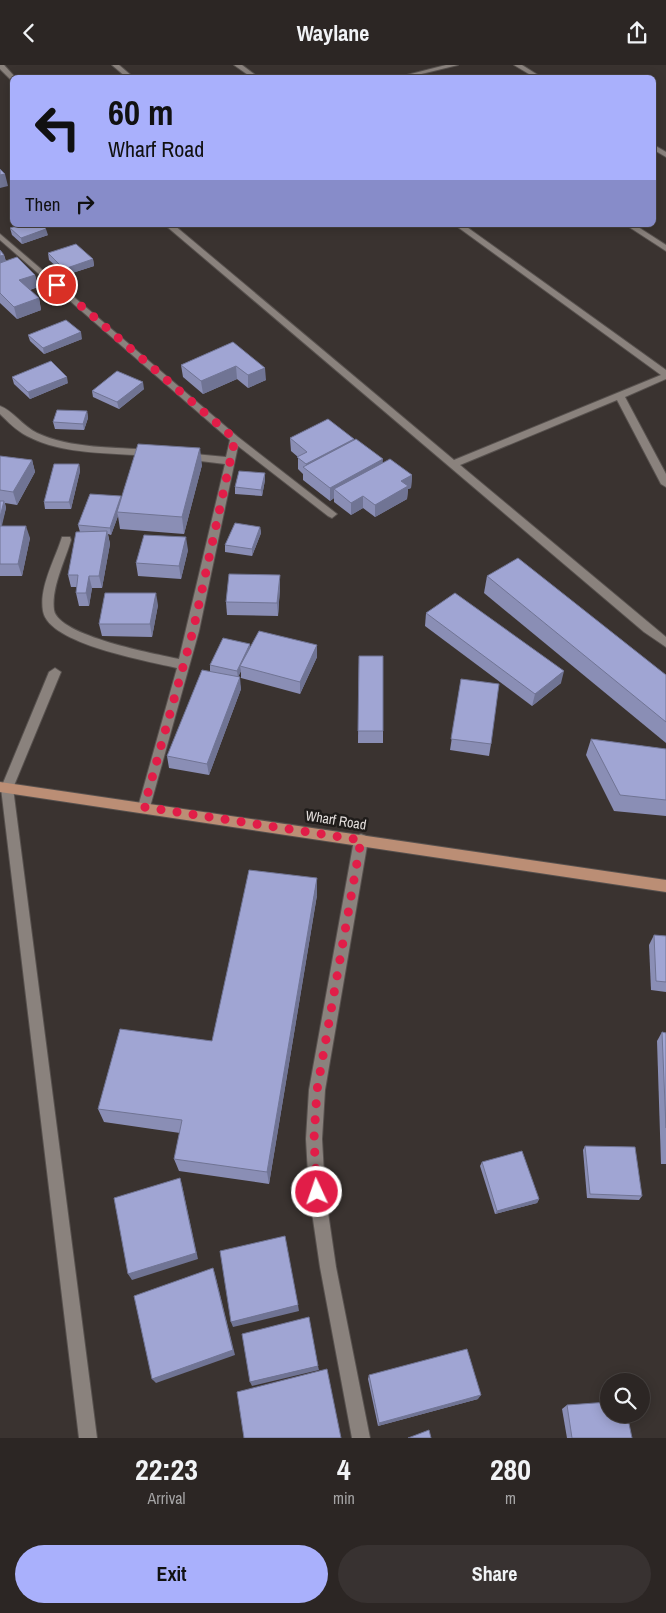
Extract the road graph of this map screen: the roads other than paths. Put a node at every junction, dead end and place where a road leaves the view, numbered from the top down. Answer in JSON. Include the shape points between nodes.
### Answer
{"nodes":[{"id":1,"x":0,"y":65,"type":"edge"},
{"id":2,"x":115,"y":65,"type":"edge"},
{"id":3,"x":237,"y":65,"type":"edge"},
{"id":4,"x":456,"y":65,"type":"edge"},
{"id":5,"x":518,"y":65,"type":"edge"},
{"id":6,"x":128,"y":75,"type":"edge"},
{"id":7,"x":251,"y":75,"type":"edge"},
{"id":8,"x":413,"y":75,"type":"edge"},
{"id":9,"x":535,"y":75,"type":"edge"},
{"id":10,"x":10,"y":76,"type":"edge"},
{"id":11,"x":171,"y":227,"type":"edge"},
{"id":12,"x":462,"y":227,"type":"edge"},
{"id":13,"x":633,"y":227,"type":"edge"},
{"id":14,"x":0,"y":236,"type":"edge"},
{"id":15,"x":666,"y":249,"type":"edge"},
{"id":16,"x":666,"y":375,"type":"edge"},
{"id":17,"x":619,"y":395,"type":"junction"},
{"id":18,"x":0,"y":409,"type":"edge"},
{"id":19,"x":235,"y":439,"type":"junction"},
{"id":20,"x":229,"y":461,"type":"junction"},
{"id":21,"x":453,"y":465,"type":"junction"},
{"id":22,"x":666,"y":484,"type":"edge"},
{"id":23,"x":332,"y":514,"type":"dead end"},
{"id":24,"x":66,"y":540,"type":"dead end"},
{"id":25,"x":666,"y":643,"type":"edge"},
{"id":26,"x":184,"y":665,"type":"junction"},
{"id":27,"x":55,"y":672,"type":"dead end"},
{"id":28,"x":3,"y":788,"type":"edge"},
{"id":29,"x":144,"y":807,"type":"junction"},
{"id":30,"x":361,"y":840,"type":"junction"},
{"id":31,"x":666,"y":887,"type":"edge"},
{"id":32,"x":88,"y":1438,"type":"edge"},
{"id":33,"x":361,"y":1438,"type":"edge"}],
"edges":[{"from":1,"to":10,"type":"street"},
{"from":2,"to":6,"type":"street"},
{"from":3,"to":7,"type":"street"},
{"from":4,"to":8,"type":"street"},
{"from":5,"to":9,"type":"street"},
{"from":11,"to":21,"type":"street"},
{"from":12,"to":16,"type":"street"},
{"from":13,"to":15,"type":"street"},
{"from":14,"to":19,"type":"street"},
{"from":16,"to":17,"type":"street"},
{"from":17,"to":21,"type":"street"},
{"from":17,"to":22,"type":"street"},
{"from":18,"to":20,"type":"street","via":[[36,437],[65,444]]},
{"from":19,"to":20,"type":"street"},
{"from":19,"to":23,"type":"street"},
{"from":20,"to":26,"type":"street"},
{"from":21,"to":25,"type":"street"},
{"from":24,"to":26,"type":"street","via":[[50,592],[51,618],[63,629],[94,642]]},
{"from":26,"to":29,"type":"street"},
{"from":27,"to":28,"type":"street"},
{"from":28,"to":29,"type":"main road","name":"Wharf Road"},
{"from":28,"to":32,"type":"street"},
{"from":29,"to":30,"type":"main road","name":"Wharf Road"},
{"from":30,"to":31,"type":"main road","name":"Wharf Road"},
{"from":30,"to":33,"type":"street","via":[[317,1090],[314,1139],[326,1257]]}]}
